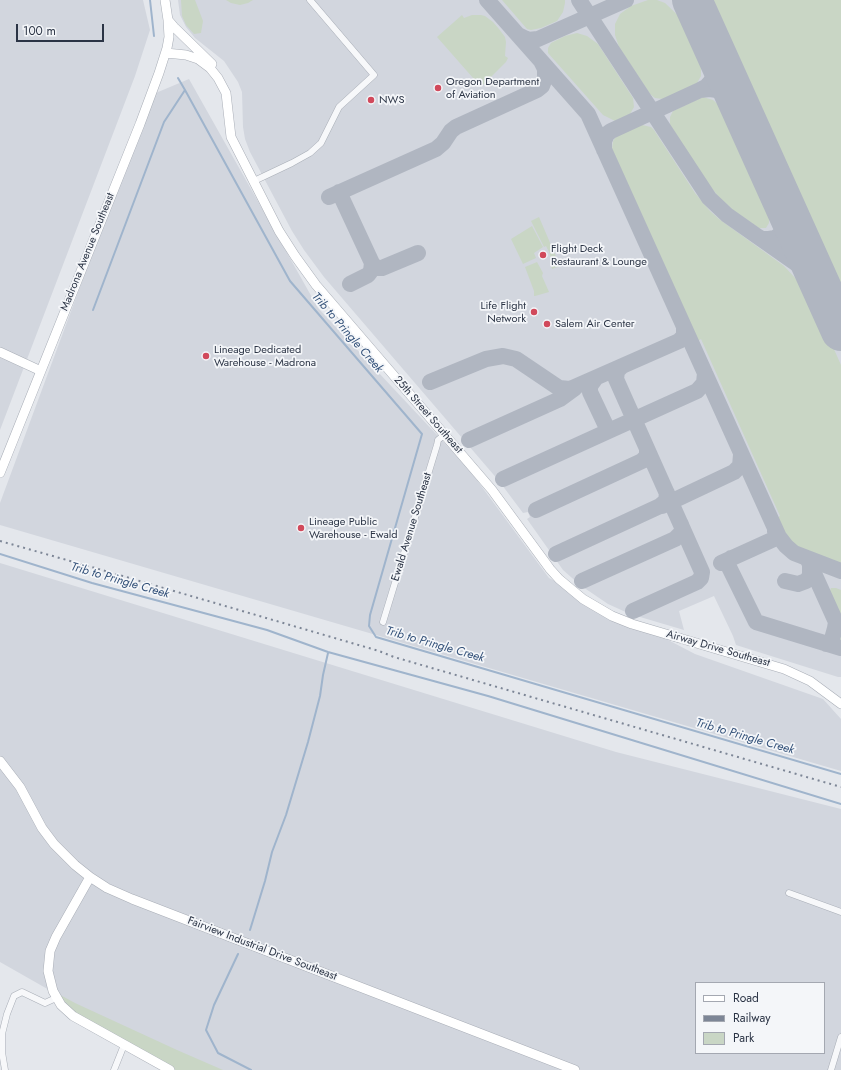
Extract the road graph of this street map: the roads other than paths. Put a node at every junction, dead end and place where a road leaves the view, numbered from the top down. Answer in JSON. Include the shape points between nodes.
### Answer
{"nodes":[{"id":1,"x":164,"y":0,"type":"edge"},
{"id":2,"x":310,"y":0,"type":"edge"},
{"id":3,"x":168,"y":20,"type":"junction"},
{"id":4,"x":166,"y":53,"type":"junction"},
{"id":5,"x":218,"y":78,"type":"junction"},
{"id":6,"x":254,"y":181,"type":"junction"},
{"id":7,"x":0,"y":352,"type":"edge"},
{"id":8,"x":41,"y":372,"type":"junction"},
{"id":9,"x":444,"y":435,"type":"junction"},
{"id":10,"x":0,"y":473,"type":"edge"},
{"id":11,"x":590,"y":603,"type":"joint"},
{"id":12,"x":383,"y":622,"type":"dead end"},
{"id":13,"x":841,"y":704,"type":"edge"},
{"id":14,"x":0,"y":761,"type":"edge"},
{"id":15,"x":90,"y":877,"type":"junction"},
{"id":16,"x":789,"y":893,"type":"dead end"},
{"id":17,"x":841,"y":912,"type":"edge"},
{"id":18,"x":56,"y":998,"type":"junction"},
{"id":19,"x":841,"y":1037,"type":"edge"},
{"id":20,"x":124,"y":1045,"type":"junction"},
{"id":21,"x":5,"y":1070,"type":"edge"},
{"id":22,"x":114,"y":1070,"type":"edge"},
{"id":23,"x":170,"y":1070,"type":"edge"},
{"id":24,"x":575,"y":1070,"type":"edge"},
{"id":25,"x":831,"y":1070,"type":"edge"}],
"edges":[{"from":1,"to":3,"type":"street"},
{"from":2,"to":6,"type":"street","via":[[374,75],[340,107],[321,143],[292,163]]},
{"from":3,"to":4,"type":"street","name":"Madrona Avenue Southeast"},
{"from":3,"to":5,"type":"street","via":[[214,65]]},
{"from":4,"to":5,"type":"street","name":"25th Street Southeast","via":[[198,59]]},
{"from":4,"to":8,"type":"street","name":"Madrona Avenue Southeast"},
{"from":5,"to":6,"type":"street","name":"25th Street Southeast","via":[[226,93],[231,137]]},
{"from":6,"to":9,"type":"street","name":"25th Street Southeast","via":[[279,231],[316,285]]},
{"from":7,"to":8,"type":"street"},
{"from":8,"to":10,"type":"street","name":"Madrona Avenue Southeast"},
{"from":9,"to":11,"type":"street","name":"25th Street Southeast","via":[[501,501],[550,569]]},
{"from":9,"to":12,"type":"street","name":"Ewald Avenue Southeast","via":[[438,440]]},
{"from":11,"to":13,"type":"street","name":"Airway Drive Southeast","via":[[632,624],[784,669],[818,686]]},
{"from":14,"to":15,"type":"street","name":"Fairview Industrial Drive Southeast","via":[[20,787],[42,828],[71,861]]},
{"from":15,"to":18,"type":"street","via":[[50,951],[48,971]]},
{"from":15,"to":24,"type":"street","name":"Fairview Industrial Drive Southeast","via":[[132,899]]},
{"from":16,"to":17,"type":"street"},
{"from":18,"to":20,"type":"street","via":[[73,1016]]},
{"from":18,"to":21,"type":"street","via":[[43,1002],[22,992],[14,996],[4,1024],[2,1052]]},
{"from":19,"to":25,"type":"street"},
{"from":20,"to":22,"type":"street"},
{"from":20,"to":23,"type":"street"}]}
